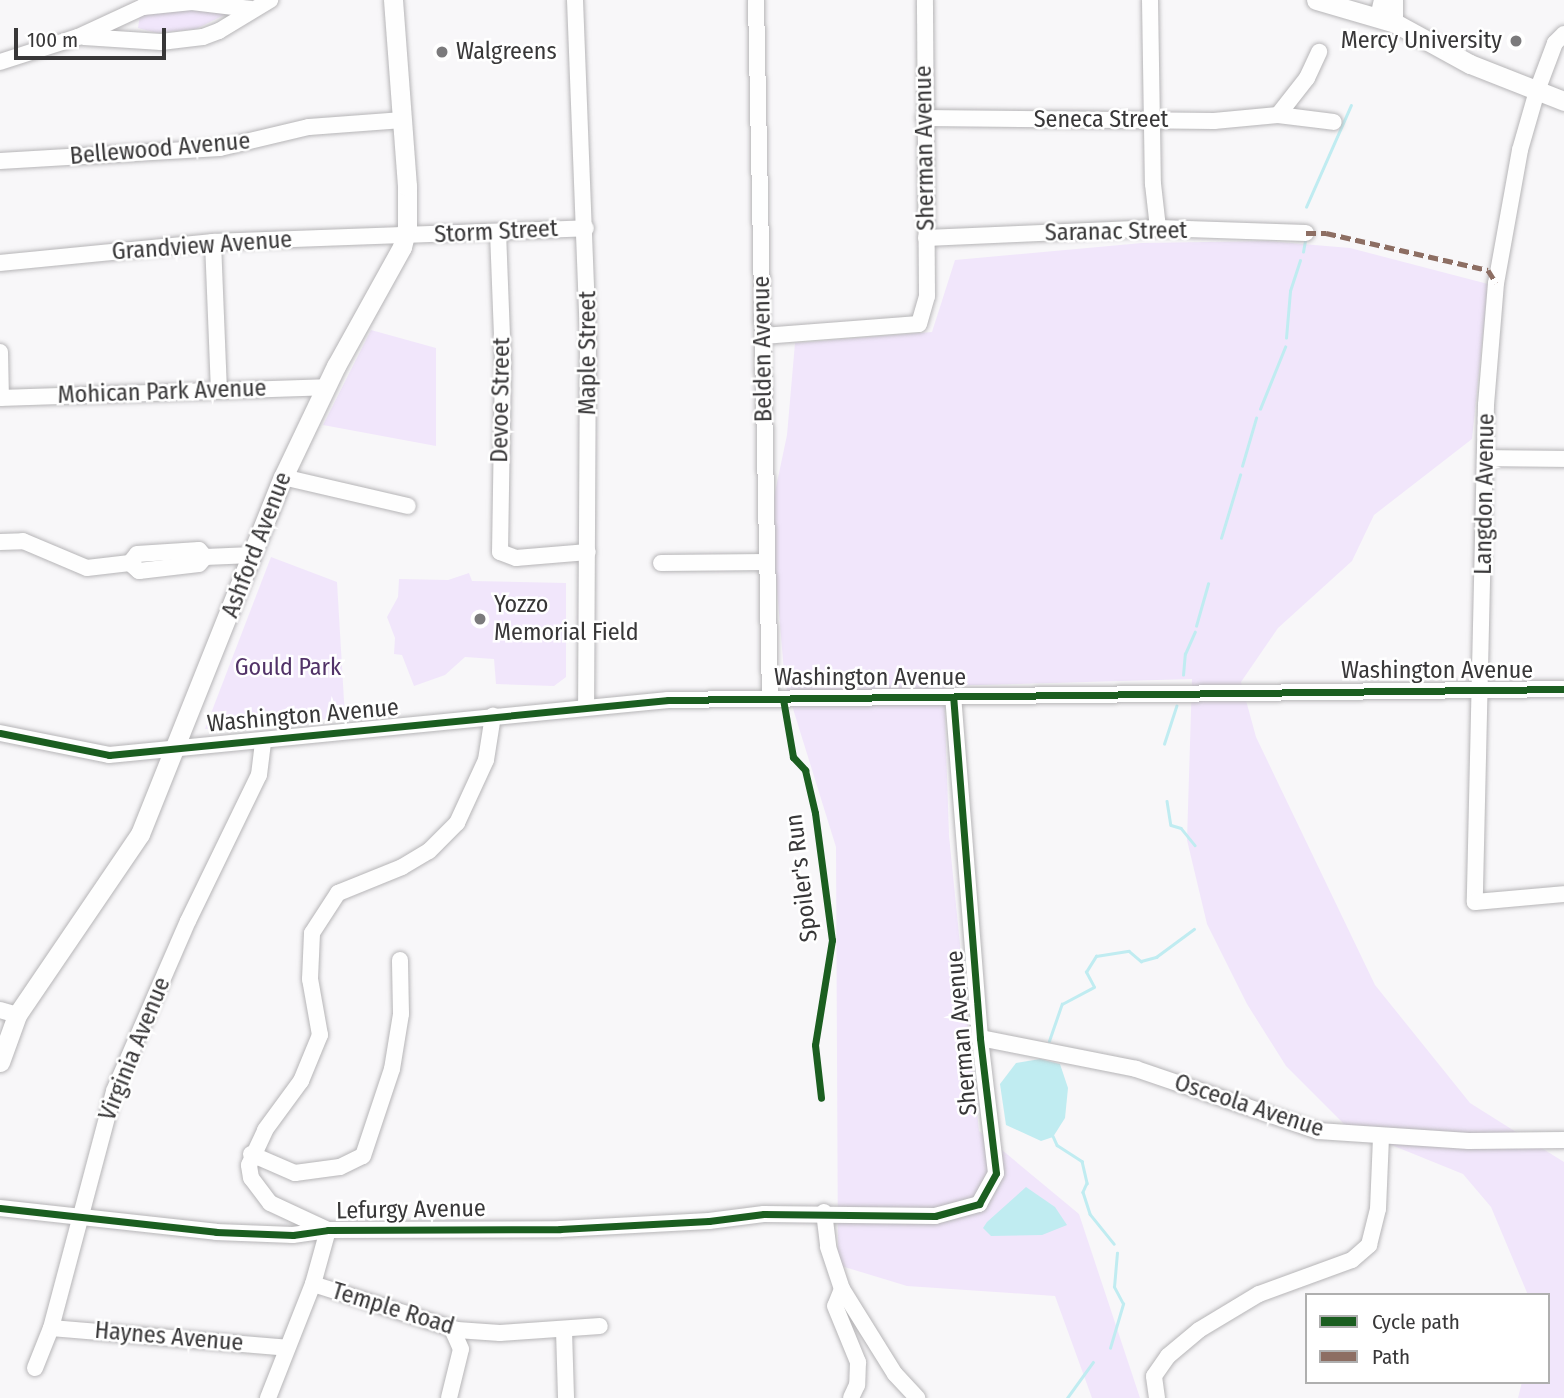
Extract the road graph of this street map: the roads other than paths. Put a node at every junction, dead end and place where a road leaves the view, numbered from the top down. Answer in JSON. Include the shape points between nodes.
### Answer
{"nodes":[{"id":1,"x":270,"y":0,"type":"edge"},
{"id":2,"x":393,"y":0,"type":"edge"},
{"id":3,"x":575,"y":0,"type":"edge"},
{"id":4,"x":756,"y":0,"type":"edge"},
{"id":5,"x":925,"y":0,"type":"edge"},
{"id":6,"x":1150,"y":0,"type":"edge"},
{"id":7,"x":1316,"y":0,"type":"edge"},
{"id":8,"x":1395,"y":0,"type":"edge"},
{"id":9,"x":251,"y":9,"type":"junction"},
{"id":10,"x":1385,"y":13,"type":"edge"},
{"id":11,"x":1564,"y":34,"type":"edge"},
{"id":12,"x":78,"y":37,"type":"junction"},
{"id":13,"x":1319,"y":52,"type":"dead end"},
{"id":14,"x":0,"y":62,"type":"edge"},
{"id":15,"x":1537,"y":91,"type":"junction"},
{"id":16,"x":1564,"y":101,"type":"edge"},
{"id":17,"x":1278,"y":115,"type":"junction"},
{"id":18,"x":924,"y":118,"type":"junction"},
{"id":19,"x":403,"y":120,"type":"junction"},
{"id":20,"x":1152,"y":120,"type":"junction"},
{"id":21,"x":1334,"y":122,"type":"dead end"},
{"id":22,"x":0,"y":161,"type":"edge"},
{"id":23,"x":586,"y":228,"type":"junction"},
{"id":24,"x":1158,"y":228,"type":"junction"},
{"id":25,"x":498,"y":232,"type":"junction"},
{"id":26,"x":1306,"y":233,"type":"dead end"},
{"id":27,"x":405,"y":236,"type":"junction"},
{"id":28,"x":926,"y":238,"type":"junction"},
{"id":29,"x":213,"y":242,"type":"junction"},
{"id":30,"x":0,"y":263,"type":"edge"},
{"id":31,"x":763,"y":336,"type":"junction"},
{"id":32,"x":0,"y":352,"type":"edge"},
{"id":33,"x":325,"y":387,"type":"junction"},
{"id":34,"x":219,"y":389,"type":"junction"},
{"id":35,"x":1,"y":398,"type":"edge"},
{"id":36,"x":1486,"y":458,"type":"junction"},
{"id":37,"x":1564,"y":459,"type":"edge"},
{"id":38,"x":283,"y":477,"type":"junction"},
{"id":39,"x":408,"y":506,"type":"dead end"},
{"id":40,"x":0,"y":542,"type":"edge"},
{"id":41,"x":588,"y":552,"type":"junction"},
{"id":42,"x":253,"y":555,"type":"junction"},
{"id":43,"x":661,"y":562,"type":"dead end"},
{"id":44,"x":767,"y":562,"type":"junction"},
{"id":45,"x":1564,"y":689,"type":"edge"},
{"id":46,"x":1482,"y":690,"type":"junction"},
{"id":47,"x":770,"y":698,"type":"junction"},
{"id":48,"x":953,"y":698,"type":"junction"},
{"id":49,"x":586,"y":707,"type":"junction"},
{"id":50,"x":492,"y":716,"type":"junction"},
{"id":51,"x":0,"y":733,"type":"edge"},
{"id":52,"x":263,"y":741,"type":"junction"},
{"id":53,"x":178,"y":747,"type":"junction"},
{"id":54,"x":1564,"y":894,"type":"edge"},
{"id":55,"x":400,"y":960,"type":"dead end"},
{"id":56,"x":8,"y":1013,"type":"edge"},
{"id":57,"x":980,"y":1038,"type":"junction"},
{"id":58,"x":0,"y":1062,"type":"edge"},
{"id":59,"x":1381,"y":1136,"type":"junction"},
{"id":60,"x":1564,"y":1140,"type":"edge"},
{"id":61,"x":251,"y":1154,"type":"junction"},
{"id":62,"x":0,"y":1208,"type":"edge"},
{"id":63,"x":824,"y":1212,"type":"junction"},
{"id":64,"x":78,"y":1219,"type":"junction"},
{"id":65,"x":328,"y":1230,"type":"junction"},
{"id":66,"x":313,"y":1284,"type":"junction"},
{"id":67,"x":842,"y":1289,"type":"junction"},
{"id":68,"x":600,"y":1326,"type":"dead end"},
{"id":69,"x":51,"y":1328,"type":"junction"},
{"id":70,"x":452,"y":1329,"type":"junction"},
{"id":71,"x":564,"y":1330,"type":"junction"},
{"id":72,"x":287,"y":1348,"type":"junction"},
{"id":73,"x":35,"y":1368,"type":"dead end"},
{"id":74,"x":268,"y":1398,"type":"edge"},
{"id":75,"x":449,"y":1398,"type":"edge"},
{"id":76,"x":566,"y":1398,"type":"edge"},
{"id":77,"x":851,"y":1398,"type":"edge"},
{"id":78,"x":917,"y":1398,"type":"edge"},
{"id":79,"x":1157,"y":1398,"type":"edge"}],
"edges":[{"from":1,"to":9,"type":"street"},
{"from":2,"to":19,"type":"main road","name":"Ashford Avenue"},
{"from":3,"to":23,"type":"street","name":"Maple Street"},
{"from":4,"to":31,"type":"street","name":"Belden Avenue"},
{"from":5,"to":18,"type":"street","name":"Sherman Avenue"},
{"from":6,"to":20,"type":"street"},
{"from":7,"to":10,"type":"main road"},
{"from":8,"to":10,"type":"street"},
{"from":9,"to":12,"type":"street","via":[[209,2],[160,3],[119,16]]},
{"from":9,"to":12,"type":"street","via":[[237,22],[203,37],[161,42]]},
{"from":10,"to":15,"type":"main road","via":[[1470,64]]},
{"from":11,"to":15,"type":"street","name":"Langdon Avenue","via":[[1555,43]]},
{"from":12,"to":14,"type":"street"},
{"from":13,"to":17,"type":"street","via":[[1307,78]]},
{"from":15,"to":16,"type":"main road"},
{"from":15,"to":36,"type":"street","name":"Langdon Avenue","via":[[1512,185],[1496,283]]},
{"from":17,"to":20,"type":"street","name":"Seneca Street"},
{"from":17,"to":21,"type":"street","name":"Seneca Street"},
{"from":18,"to":20,"type":"street","name":"Seneca Street"},
{"from":18,"to":28,"type":"street","name":"Sherman Avenue"},
{"from":19,"to":22,"type":"street","name":"Bellewood Avenue","via":[[309,127],[220,148]]},
{"from":19,"to":27,"type":"main road","name":"Ashford Avenue"},
{"from":20,"to":24,"type":"street"},
{"from":23,"to":25,"type":"street","name":"Storm Street"},
{"from":23,"to":41,"type":"street","name":"Maple Street"},
{"from":24,"to":26,"type":"street","name":"Saranac Street"},
{"from":24,"to":28,"type":"street","name":"Saranac Street"},
{"from":25,"to":27,"type":"street","name":"Storm Street"},
{"from":25,"to":41,"type":"street","name":"Devoe Street","via":[[503,362],[500,551],[516,558]]},
{"from":27,"to":29,"type":"street","name":"Grandview Avenue"},
{"from":27,"to":33,"type":"main road","name":"Ashford Avenue"},
{"from":28,"to":31,"type":"street","name":"Sherman Avenue","via":[[927,296],[919,324]]},
{"from":29,"to":30,"type":"street","name":"Grandview Avenue"},
{"from":29,"to":34,"type":"street"},
{"from":31,"to":44,"type":"street","name":"Belden Avenue"},
{"from":32,"to":35,"type":"street"},
{"from":33,"to":34,"type":"street","name":"Mohican Park Avenue"},
{"from":33,"to":38,"type":"main road","name":"Ashford Avenue"},
{"from":34,"to":35,"type":"street","name":"Mohican Park Avenue"},
{"from":36,"to":37,"type":"street"},
{"from":36,"to":46,"type":"street","name":"Langdon Avenue"},
{"from":38,"to":39,"type":"street"},
{"from":38,"to":42,"type":"main road","name":"Ashford Avenue"},
{"from":40,"to":42,"type":"street","via":[[23,541],[87,568],[130,563],[137,554],[199,550],[205,557]]},
{"from":41,"to":49,"type":"street","name":"Maple Street"},
{"from":42,"to":53,"type":"main road","name":"Ashford Avenue"},
{"from":43,"to":44,"type":"street"},
{"from":44,"to":47,"type":"street","name":"Belden Avenue"},
{"from":45,"to":46,"type":"street","name":"Washington Avenue"},
{"from":46,"to":48,"type":"street","name":"Washington Avenue"},
{"from":46,"to":54,"type":"street","name":"Langdon Avenue","via":[[1475,902]]},
{"from":47,"to":48,"type":"street","name":"Washington Avenue"},
{"from":47,"to":49,"type":"street","name":"Washington Avenue"},
{"from":48,"to":57,"type":"street","name":"Sherman Avenue"},
{"from":49,"to":50,"type":"street","name":"Washington Avenue"},
{"from":50,"to":52,"type":"street","name":"Washington Avenue"},
{"from":50,"to":61,"type":"street","via":[[486,760],[457,824],[429,851],[338,892],[323,910],[312,933],[309,957],[320,1035],[301,1082]]},
{"from":51,"to":53,"type":"street","name":"Washington Avenue","via":[[94,755]]},
{"from":52,"to":53,"type":"street","name":"Washington Avenue"},
{"from":52,"to":64,"type":"street","name":"Virginia Avenue","via":[[259,775],[127,1057]]},
{"from":53,"to":56,"type":"main road","name":"Ashford Avenue","via":[[140,834]]},
{"from":55,"to":61,"type":"street","via":[[401,1014],[392,1069],[363,1156],[340,1167],[295,1173]]},
{"from":56,"to":58,"type":"main road","name":"Ashford Avenue"},
{"from":57,"to":59,"type":"street","name":"Osceola Avenue","via":[[1136,1069],[1318,1131]]},
{"from":57,"to":63,"type":"street","name":"Sherman Avenue","via":[[996,1172],[979,1204],[936,1216]]},
{"from":59,"to":60,"type":"street","name":"Osceola Avenue"},
{"from":59,"to":79,"type":"street","via":[[1378,1209],[1369,1245],[1352,1260],[1259,1294],[1199,1330],[1168,1356],[1154,1376]]},
{"from":61,"to":65,"type":"street","via":[[251,1178],[270,1203]]},
{"from":62,"to":64,"type":"street","name":"Lefurgy Avenue"},
{"from":63,"to":65,"type":"street","name":"Lefurgy Avenue","via":[[560,1229]]},
{"from":63,"to":67,"type":"street","via":[[828,1247]]},
{"from":64,"to":65,"type":"street","name":"Lefurgy Avenue","via":[[216,1232],[293,1235]]},
{"from":64,"to":69,"type":"street","name":"Virginia Avenue"},
{"from":65,"to":66,"type":"street"},
{"from":66,"to":70,"type":"street","name":"Temple Road"},
{"from":66,"to":72,"type":"street"},
{"from":67,"to":77,"type":"street","via":[[835,1306],[858,1362]]},
{"from":67,"to":78,"type":"street","via":[[895,1374]]},
{"from":68,"to":71,"type":"street","name":"Temple Road"},
{"from":69,"to":72,"type":"street","name":"Haynes Avenue"},
{"from":69,"to":73,"type":"street","name":"Virginia Avenue"},
{"from":70,"to":71,"type":"street","name":"Temple Road","via":[[500,1333]]},
{"from":70,"to":75,"type":"street","via":[[461,1349]]},
{"from":71,"to":76,"type":"street"},
{"from":72,"to":74,"type":"street"}]}
